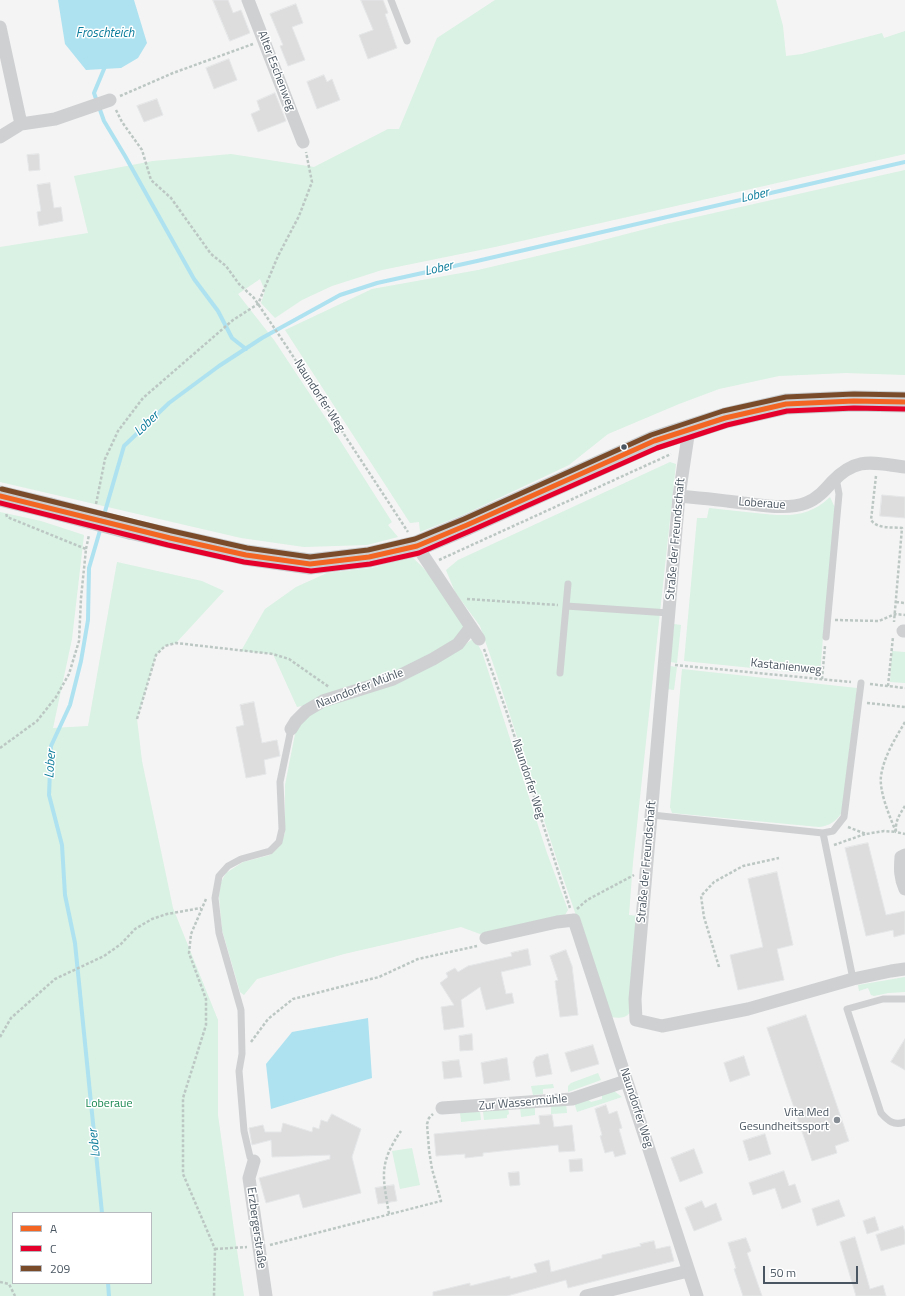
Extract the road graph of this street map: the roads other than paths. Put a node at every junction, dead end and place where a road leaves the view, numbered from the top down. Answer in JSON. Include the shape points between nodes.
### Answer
{"nodes":[{"id":1,"x":248,"y":0,"type":"edge"},
{"id":2,"x":391,"y":0,"type":"edge"},
{"id":3,"x":0,"y":27,"type":"edge"},
{"id":4,"x":406,"y":42,"type":"dead end"},
{"id":5,"x":102,"y":103,"type":"road end"},
{"id":6,"x":21,"y":124,"type":"junction"},
{"id":7,"x":0,"y":137,"type":"edge"},
{"id":8,"x":303,"y":142,"type":"road end"},
{"id":9,"x":905,"y":402,"type":"edge"},
{"id":10,"x":687,"y":439,"type":"junction"},
{"id":11,"x":905,"y":467,"type":"edge"},
{"id":12,"x":836,"y":478,"type":"junction"},
{"id":13,"x":679,"y":496,"type":"junction"},
{"id":14,"x":2,"y":502,"type":"edge"},
{"id":15,"x":417,"y":546,"type":"junction"},
{"id":16,"x":568,"y":584,"type":"dead end"},
{"id":17,"x":566,"y":606,"type":"junction"},
{"id":18,"x":670,"y":613,"type":"junction"},
{"id":19,"x":471,"y":627,"type":"junction"},
{"id":20,"x":826,"y":637,"type":"road end"},
{"id":21,"x":479,"y":639,"type":"road end"},
{"id":22,"x":560,"y":673,"type":"dead end"},
{"id":23,"x":861,"y":684,"type":"road end"},
{"id":24,"x":291,"y":729,"type":"joint"},
{"id":25,"x":652,"y":815,"type":"junction"},
{"id":26,"x":823,"y":833,"type":"junction"},
{"id":27,"x":905,"y":854,"type":"edge"},
{"id":28,"x":905,"y":889,"type":"edge"},
{"id":29,"x":486,"y":938,"type":"road end"},
{"id":30,"x":905,"y":969,"type":"edge"},
{"id":31,"x":853,"y":979,"type":"junction"},
{"id":32,"x":905,"y":999,"type":"edge"},
{"id":33,"x":626,"y":1081,"type":"junction"},
{"id":34,"x":442,"y":1108,"type":"road end"},
{"id":35,"x":905,"y":1122,"type":"edge"},
{"id":36,"x":254,"y":1161,"type":"joint"},
{"id":37,"x":688,"y":1271,"type":"junction"},
{"id":38,"x":266,"y":1296,"type":"edge"},
{"id":39,"x":586,"y":1296,"type":"edge"},
{"id":40,"x":697,"y":1296,"type":"edge"}],
"edges":[{"from":1,"to":8,"type":"street","name":"Alter Eschenweg"},
{"from":2,"to":4,"type":"lane"},
{"from":3,"to":6,"type":"street"},
{"from":5,"to":6,"type":"street","via":[[55,119]]},
{"from":6,"to":7,"type":"street"},
{"from":9,"to":10,"type":"main road","via":[[786,404],[725,418]]},
{"from":10,"to":13,"type":"street","name":"Straße der Freundschaft"},
{"from":10,"to":15,"type":"main road","via":[[654,441]]},
{"from":11,"to":12,"type":"street","name":"Loberaue","via":[[866,463],[854,465]]},
{"from":12,"to":13,"type":"street","name":"Loberaue","via":[[821,494],[794,506]]},
{"from":12,"to":20,"type":"lane","via":[[839,494]]},
{"from":13,"to":18,"type":"street","name":"Straße der Freundschaft"},
{"from":14,"to":15,"type":"main road","bridge":true,"via":[[50,508],[246,555],[310,564],[369,557]]},
{"from":15,"to":19,"type":"street"},
{"from":16,"to":17,"type":"lane"},
{"from":17,"to":18,"type":"lane"},
{"from":17,"to":22,"type":"lane"},
{"from":18,"to":25,"type":"street","name":"Straße der Freundschaft"},
{"from":19,"to":21,"type":"street"},
{"from":19,"to":24,"type":"street","name":"Naundorfer Mühle","via":[[458,644],[433,659],[393,679],[323,701],[306,711]]},
{"from":23,"to":26,"type":"lane","via":[[844,817],[833,830]]},
{"from":24,"to":36,"type":"lane","via":[[280,782],[282,829],[279,842],[270,851],[241,859],[228,866],[219,876],[216,898],[219,933],[241,1010],[242,1054],[239,1071],[244,1131],[250,1157]]},
{"from":25,"to":26,"type":"lane"},
{"from":25,"to":31,"type":"street","name":"Straße der Freundschaft","via":[[635,999],[636,1020],[662,1026],[748,1009]]},
{"from":26,"to":31,"type":"lane"},
{"from":27,"to":28,"type":"street","via":[[900,870]]},
{"from":29,"to":33,"type":"street","name":"Naundorfer Weg","via":[[573,917]]},
{"from":30,"to":31,"type":"street","name":"Straße der Freundschaft"},
{"from":32,"to":35,"type":"lane","via":[[883,999],[847,1009],[880,1113],[890,1122]]},
{"from":33,"to":34,"type":"street","name":"Zur Wassermühle","via":[[572,1099]]},
{"from":33,"to":37,"type":"street","name":"Naundorfer Weg"},
{"from":36,"to":38,"type":"street","name":"Erzbergerstraße","via":[[249,1178]]},
{"from":37,"to":39,"type":"street"},
{"from":37,"to":40,"type":"street","name":"Naundorfer Weg"}]}
